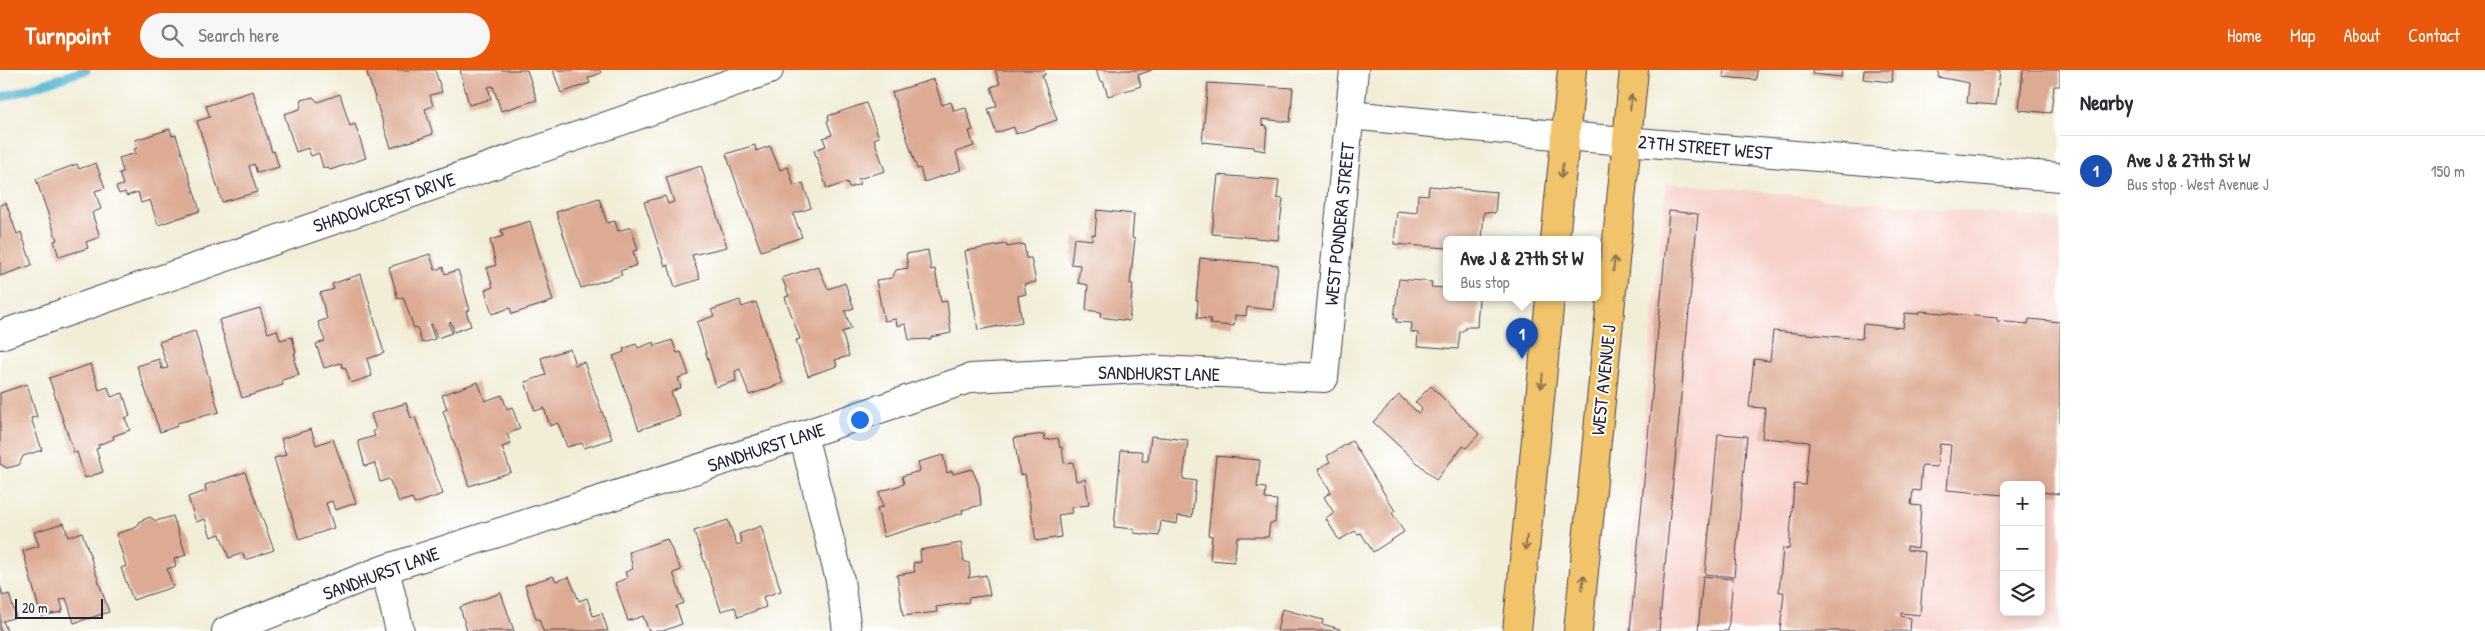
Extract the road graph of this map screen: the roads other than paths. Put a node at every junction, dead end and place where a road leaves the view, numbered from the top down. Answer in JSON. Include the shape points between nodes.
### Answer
{"nodes":[{"id":1,"x":769,"y":70,"type":"edge"},
{"id":2,"x":1354,"y":70,"type":"edge"},
{"id":3,"x":1572,"y":70,"type":"edge"},
{"id":4,"x":1634,"y":70,"type":"edge"},
{"id":5,"x":1350,"y":115,"type":"junction"},
{"id":6,"x":1565,"y":136,"type":"junction"},
{"id":7,"x":1626,"y":140,"type":"junction"},
{"id":8,"x":2060,"y":177,"type":"edge"},
{"id":9,"x":1555,"y":236,"type":"edge"},
{"id":10,"x":1550,"y":301,"type":"edge"},
{"id":11,"x":0,"y":334,"type":"edge"},
{"id":12,"x":1324,"y":378,"type":"joint"},
{"id":13,"x":803,"y":435,"type":"junction"},
{"id":14,"x":385,"y":569,"type":"junction"},
{"id":15,"x":226,"y":631,"type":"edge"},
{"id":16,"x":400,"y":631,"type":"edge"},
{"id":17,"x":847,"y":631,"type":"edge"},
{"id":18,"x":1517,"y":631,"type":"edge"},
{"id":19,"x":1578,"y":631,"type":"edge"}],
"edges":[{"from":1,"to":11,"type":"street","name":"SHADOWCREST DRIVE"},
{"from":2,"to":5,"type":"street","name":"WEST PONDERA STREET"},
{"from":3,"to":6,"type":"main road"},
{"from":7,"to":4,"type":"main road","name":"WEST AVENUE J","one_way":true},
{"from":5,"to":6,"type":"street","name":"27TH STREET WEST"},
{"from":5,"to":12,"type":"street","name":"WEST PONDERA STREET"},
{"from":6,"to":7,"type":"street","name":"27TH STREET WEST"},
{"from":6,"to":9,"type":"main road","one_way":true},
{"from":7,"to":8,"type":"street","name":"27TH STREET WEST"},
{"from":19,"to":7,"type":"main road","name":"WEST AVENUE J","one_way":true},
{"from":10,"to":18,"type":"main road","one_way":true},
{"from":12,"to":13,"type":"street","name":"SANDHURST LANE","via":[[1140,370],[971,378]]},
{"from":13,"to":14,"type":"street","name":"SANDHURST LANE"},
{"from":13,"to":17,"type":"street","via":[[840,580]]},
{"from":14,"to":15,"type":"street","name":"SANDHURST LANE"},
{"from":14,"to":16,"type":"street"}]}
